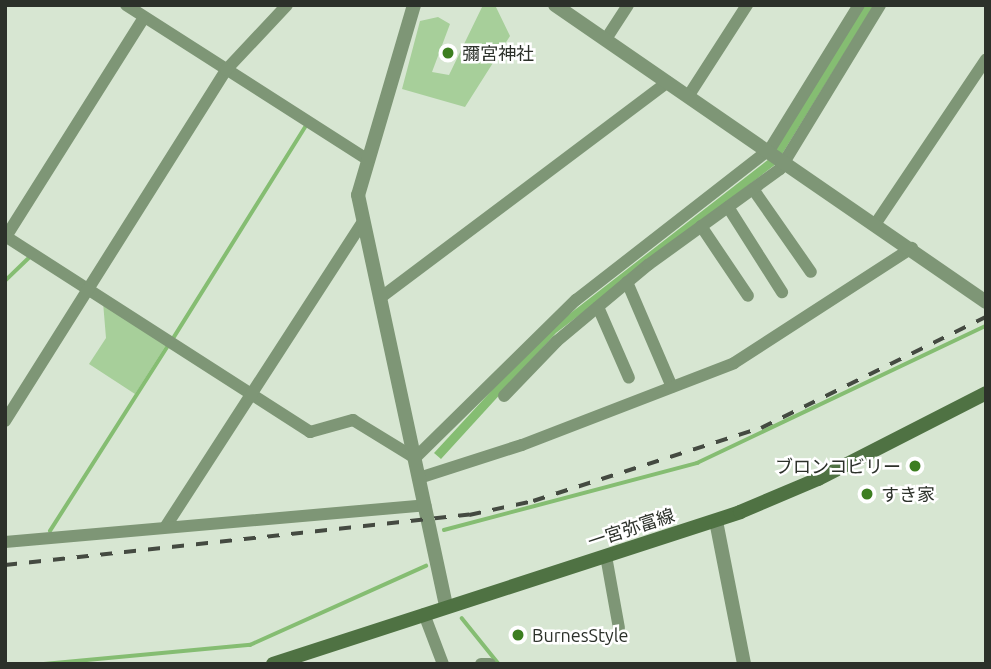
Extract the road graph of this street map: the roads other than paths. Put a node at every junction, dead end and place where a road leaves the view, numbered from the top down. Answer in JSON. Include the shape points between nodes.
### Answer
{"nodes":[{"id":1,"x":126,"y":5,"type":"edge"},
{"id":2,"x":287,"y":5,"type":"edge"},
{"id":3,"x":414,"y":5,"type":"edge"},
{"id":4,"x":555,"y":5,"type":"edge"},
{"id":5,"x":628,"y":5,"type":"edge"},
{"id":6,"x":747,"y":5,"type":"edge"},
{"id":7,"x":859,"y":5,"type":"edge"},
{"id":8,"x":880,"y":5,"type":"edge"},
{"id":9,"x":143,"y":19,"type":"junction"},
{"id":10,"x":606,"y":39,"type":"junction"},
{"id":11,"x":986,"y":59,"type":"edge"},
{"id":12,"x":226,"y":70,"type":"junction"},
{"id":13,"x":668,"y":82,"type":"junction"},
{"id":14,"x":689,"y":95,"type":"junction"},
{"id":15,"x":778,"y":154,"type":"junction"},
{"id":16,"x":364,"y":158,"type":"junction"},
{"id":17,"x":753,"y":189,"type":"junction"},
{"id":18,"x":727,"y":207,"type":"junction"},
{"id":19,"x":363,"y":221,"type":"junction"},
{"id":20,"x":876,"y":223,"type":"junction"},
{"id":21,"x":701,"y":226,"type":"junction"},
{"id":22,"x":6,"y":236,"type":"edge"},
{"id":23,"x":912,"y":248,"type":"junction"},
{"id":24,"x":811,"y":272,"type":"dead end"},
{"id":25,"x":628,"y":282,"type":"junction"},
{"id":26,"x":89,"y":288,"type":"junction"},
{"id":27,"x":782,"y":292,"type":"dead end"},
{"id":28,"x":748,"y":296,"type":"dead end"},
{"id":29,"x":380,"y":298,"type":"junction"},
{"id":30,"x":986,"y":302,"type":"edge"},
{"id":31,"x":598,"y":307,"type":"junction"},
{"id":32,"x":629,"y":378,"type":"dead end"},
{"id":33,"x":504,"y":385,"type":"junction"},
{"id":34,"x":672,"y":387,"type":"junction"},
{"id":35,"x":986,"y":393,"type":"edge"},
{"id":36,"x":253,"y":394,"type":"junction"},
{"id":37,"x":5,"y":421,"type":"edge"},
{"id":38,"x":415,"y":458,"type":"junction"},
{"id":39,"x":419,"y":478,"type":"junction"},
{"id":40,"x":425,"y":505,"type":"junction"},
{"id":41,"x":716,"y":521,"type":"junction"},
{"id":42,"x":166,"y":526,"type":"junction"},
{"id":43,"x":5,"y":542,"type":"edge"},
{"id":44,"x":606,"y":556,"type":"junction"},
{"id":45,"x":446,"y":606,"type":"junction"},
{"id":46,"x":424,"y":614,"type":"junction"},
{"id":47,"x":619,"y":628,"type":"dead end"},
{"id":48,"x":273,"y":664,"type":"edge"},
{"id":49,"x":443,"y":664,"type":"edge"},
{"id":50,"x":481,"y":664,"type":"edge"},
{"id":51,"x":490,"y":664,"type":"edge"},
{"id":52,"x":744,"y":664,"type":"edge"}],
"edges":[{"from":1,"to":9,"type":"street"},
{"from":2,"to":12,"type":"street"},
{"from":3,"to":16,"type":"street"},
{"from":4,"to":10,"type":"street"},
{"from":5,"to":10,"type":"street"},
{"from":6,"to":14,"type":"street"},
{"from":7,"to":15,"type":"street"},
{"from":8,"to":15,"type":"street"},
{"from":9,"to":12,"type":"street"},
{"from":9,"to":22,"type":"street"},
{"from":10,"to":13,"type":"street"},
{"from":11,"to":20,"type":"street"},
{"from":12,"to":16,"type":"street"},
{"from":12,"to":26,"type":"street"},
{"from":13,"to":14,"type":"street"},
{"from":13,"to":29,"type":"street"},
{"from":14,"to":15,"type":"street"},
{"from":15,"to":17,"type":"street"},
{"from":15,"to":20,"type":"street"},
{"from":15,"to":33,"type":"street","via":[[576,300]]},
{"from":16,"to":19,"type":"street","via":[[358,195]]},
{"from":17,"to":18,"type":"street"},
{"from":17,"to":24,"type":"street"},
{"from":18,"to":21,"type":"street"},
{"from":18,"to":27,"type":"street"},
{"from":19,"to":29,"type":"street"},
{"from":19,"to":36,"type":"street"},
{"from":20,"to":23,"type":"street"},
{"from":21,"to":25,"type":"street"},
{"from":21,"to":28,"type":"street"},
{"from":22,"to":26,"type":"street"},
{"from":23,"to":30,"type":"street"},
{"from":23,"to":34,"type":"street","via":[[881,274],[734,363]]},
{"from":25,"to":31,"type":"street"},
{"from":25,"to":34,"type":"street"},
{"from":26,"to":36,"type":"street"},
{"from":26,"to":37,"type":"street"},
{"from":29,"to":38,"type":"street"},
{"from":31,"to":32,"type":"street"},
{"from":31,"to":33,"type":"street"},
{"from":33,"to":38,"type":"street"},
{"from":34,"to":39,"type":"street"},
{"from":35,"to":41,"type":"main road","name":"一宮弥富線","via":[[818,479]]},
{"from":36,"to":38,"type":"street","via":[[310,432],[353,420]]},
{"from":36,"to":42,"type":"street"},
{"from":38,"to":39,"type":"street"},
{"from":39,"to":40,"type":"street"},
{"from":40,"to":42,"type":"street","via":[[203,528]]},
{"from":40,"to":45,"type":"street"},
{"from":41,"to":44,"type":"main road","name":"一宮弥富線"},
{"from":41,"to":52,"type":"street"},
{"from":42,"to":43,"type":"street"},
{"from":44,"to":45,"type":"main road","name":"一宮弥富線"},
{"from":44,"to":47,"type":"street"},
{"from":45,"to":46,"type":"main road","name":"一宮弥富線"},
{"from":46,"to":48,"type":"main road","name":"一宮弥富線"},
{"from":46,"to":49,"type":"street"},
{"from":50,"to":51,"type":"street"}]}
